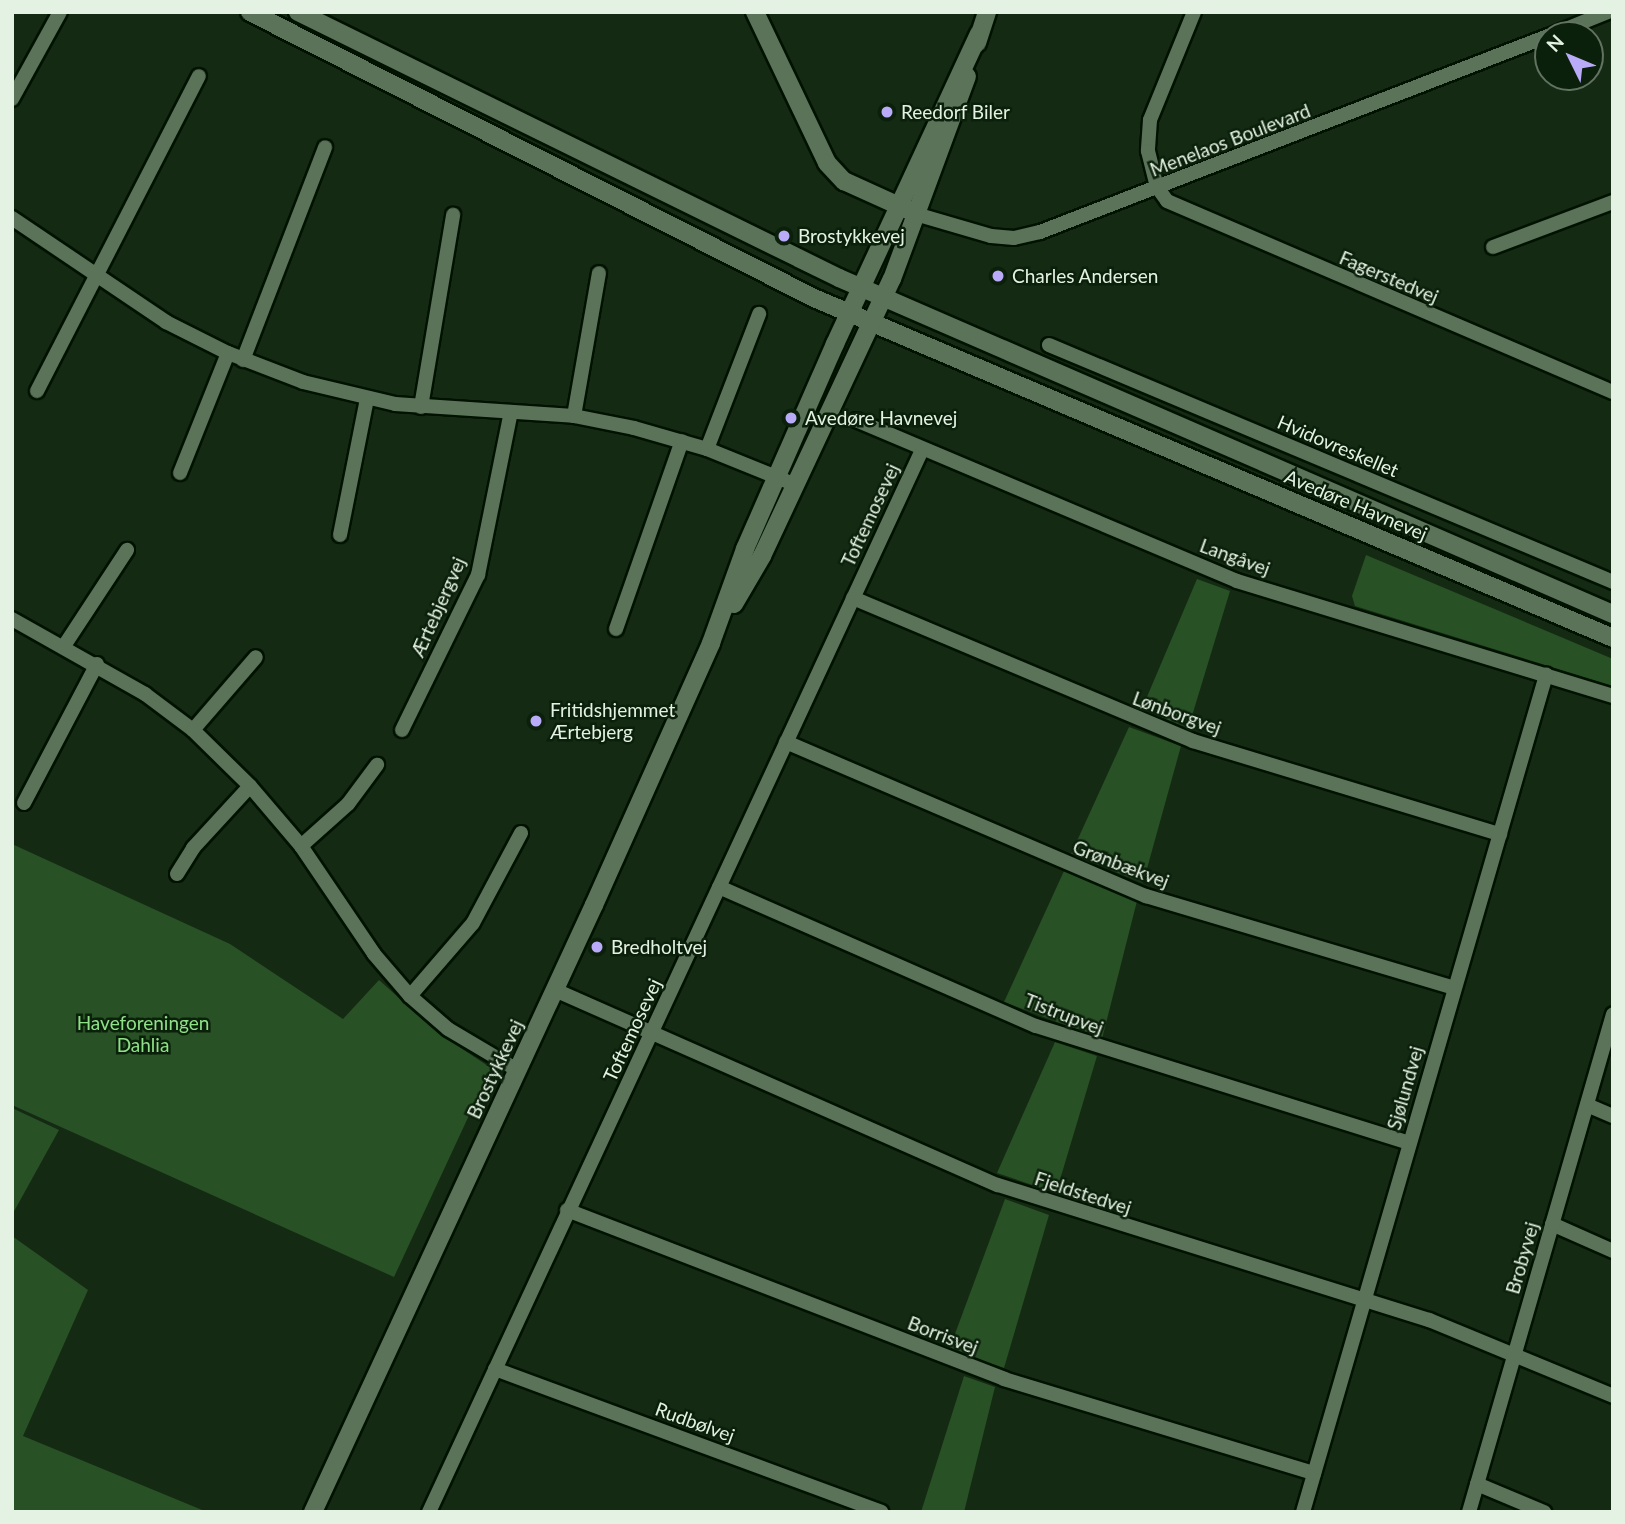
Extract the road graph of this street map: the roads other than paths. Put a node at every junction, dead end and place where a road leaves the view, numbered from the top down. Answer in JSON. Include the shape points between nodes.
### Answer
{"nodes":[{"id":1,"x":60,"y":12,"type":"edge"},
{"id":2,"x":250,"y":12,"type":"edge"},
{"id":3,"x":298,"y":12,"type":"edge"},
{"id":4,"x":755,"y":12,"type":"edge"},
{"id":5,"x":987,"y":12,"type":"edge"},
{"id":6,"x":1194,"y":12,"type":"edge"},
{"id":7,"x":1608,"y":12,"type":"edge"},
{"id":8,"x":1586,"y":21,"type":"edge"},
{"id":9,"x":979,"y":34,"type":"junction"},
{"id":10,"x":1534,"y":42,"type":"edge"},
{"id":11,"x":200,"y":76,"type":"dead end"},
{"id":12,"x":12,"y":99,"type":"edge"},
{"id":13,"x":325,"y":147,"type":"dead end"},
{"id":14,"x":1157,"y":187,"type":"junction"},
{"id":15,"x":1613,"y":202,"type":"edge"},
{"id":16,"x":899,"y":206,"type":"junction"},
{"id":17,"x":453,"y":215,"type":"dead end"},
{"id":18,"x":919,"y":215,"type":"junction"},
{"id":19,"x":12,"y":218,"type":"edge"},
{"id":20,"x":1493,"y":247,"type":"dead end"},
{"id":21,"x":599,"y":273,"type":"dead end"},
{"id":22,"x":97,"y":276,"type":"junction"},
{"id":23,"x":862,"y":287,"type":"junction"},
{"id":24,"x":884,"y":297,"type":"junction"},
{"id":25,"x":850,"y":313,"type":"junction"},
{"id":26,"x":760,"y":314,"type":"dead end"},
{"id":27,"x":872,"y":323,"type":"junction"},
{"id":28,"x":1049,"y":345,"type":"dead end"},
{"id":29,"x":228,"y":353,"type":"junction"},
{"id":30,"x":243,"y":360,"type":"junction"},
{"id":31,"x":37,"y":391,"type":"dead end"},
{"id":32,"x":1613,"y":393,"type":"edge"},
{"id":33,"x":367,"y":399,"type":"junction"},
{"id":34,"x":421,"y":407,"type":"junction"},
{"id":35,"x":511,"y":412,"type":"junction"},
{"id":36,"x":574,"y":416,"type":"junction"},
{"id":37,"x":856,"y":420,"type":"dead end"},
{"id":38,"x":682,"y":441,"type":"junction"},
{"id":39,"x":707,"y":449,"type":"junction"},
{"id":40,"x":922,"y":450,"type":"junction"},
{"id":41,"x":180,"y":472,"type":"dead end"},
{"id":42,"x":777,"y":476,"type":"junction"},
{"id":43,"x":796,"y":485,"type":"junction"},
{"id":44,"x":340,"y":535,"type":"dead end"},
{"id":45,"x":127,"y":550,"type":"dead end"},
{"id":46,"x":1613,"y":582,"type":"edge"},
{"id":47,"x":853,"y":598,"type":"junction"},
{"id":48,"x":1613,"y":614,"type":"edge"},
{"id":49,"x":12,"y":619,"type":"edge"},
{"id":50,"x":617,"y":629,"type":"dead end"},
{"id":51,"x":1613,"y":638,"type":"edge"},
{"id":52,"x":712,"y":643,"type":"junction"},
{"id":53,"x":64,"y":646,"type":"junction"},
{"id":54,"x":256,"y":657,"type":"dead end"},
{"id":55,"x":97,"y":664,"type":"junction"},
{"id":56,"x":1546,"y":675,"type":"junction"},
{"id":57,"x":1613,"y":696,"type":"edge"},
{"id":58,"x":193,"y":730,"type":"junction"},
{"id":59,"x":402,"y":730,"type":"dead end"},
{"id":60,"x":786,"y":742,"type":"junction"},
{"id":61,"x":377,"y":765,"type":"dead end"},
{"id":62,"x":250,"y":786,"type":"junction"},
{"id":63,"x":24,"y":803,"type":"dead end"},
{"id":64,"x":521,"y":833,"type":"dead end"},
{"id":65,"x":1500,"y":834,"type":"junction"},
{"id":66,"x":301,"y":846,"type":"junction"},
{"id":67,"x":177,"y":874,"type":"dead end"},
{"id":68,"x":719,"y":887,"type":"junction"},
{"id":69,"x":1454,"y":988,"type":"junction"},
{"id":70,"x":555,"y":990,"type":"junction"},
{"id":71,"x":410,"y":996,"type":"junction"},
{"id":72,"x":1613,"y":1014,"type":"edge"},
{"id":73,"x":651,"y":1035,"type":"junction"},
{"id":74,"x":517,"y":1070,"type":"junction"},
{"id":75,"x":1587,"y":1105,"type":"junction"},
{"id":76,"x":1613,"y":1116,"type":"edge"},
{"id":77,"x":1409,"y":1143,"type":"junction"},
{"id":78,"x":567,"y":1210,"type":"junction"},
{"id":79,"x":1552,"y":1224,"type":"junction"},
{"id":80,"x":1613,"y":1251,"type":"edge"},
{"id":81,"x":1365,"y":1299,"type":"junction"},
{"id":82,"x":1514,"y":1355,"type":"junction"},
{"id":83,"x":495,"y":1369,"type":"junction"},
{"id":84,"x":1613,"y":1396,"type":"edge"},
{"id":85,"x":1314,"y":1473,"type":"junction"},
{"id":86,"x":1477,"y":1484,"type":"junction"},
{"id":87,"x":313,"y":1512,"type":"edge"},
{"id":88,"x":429,"y":1512,"type":"edge"},
{"id":89,"x":881,"y":1512,"type":"edge"},
{"id":90,"x":1303,"y":1512,"type":"edge"},
{"id":91,"x":1469,"y":1512,"type":"edge"},
{"id":92,"x":1544,"y":1512,"type":"edge"}],
"edges":[{"from":1,"to":12,"type":"street"},
{"from":2,"to":25,"type":"street","name":"Avedøre Havnevej","via":[[707,246]]},
{"from":3,"to":23,"type":"street","name":"Avedøre Havnevej","via":[[708,217]]},
{"from":4,"to":16,"type":"street","via":[[827,163],[844,181]]},
{"from":5,"to":9,"type":"street","name":"Brostykkevej"},
{"from":6,"to":14,"type":"street","via":[[1150,120],[1148,151]]},
{"from":7,"to":8,"type":"street","name":"Menelaos Boulevard"},
{"from":9,"to":16,"type":"street","name":"Brostykkevej"},
{"from":9,"to":18,"type":"street","name":"Brostykkevej"},
{"from":10,"to":14,"type":"street","name":"Menelaos Boulevard"},
{"from":11,"to":22,"type":"street"},
{"from":13,"to":30,"type":"street"},
{"from":14,"to":18,"type":"street","name":"Menelaos Boulevard","via":[[1014,238]]},
{"from":14,"to":32,"type":"street","name":"Fagerstedvej","via":[[1174,207]]},
{"from":15,"to":20,"type":"street"},
{"from":16,"to":18,"type":"street"},
{"from":16,"to":23,"type":"street","name":"Brostykkevej"},
{"from":17,"to":34,"type":"street"},
{"from":18,"to":24,"type":"street","name":"Brostykkevej"},
{"from":19,"to":22,"type":"street"},
{"from":21,"to":36,"type":"street"},
{"from":22,"to":29,"type":"street","via":[[166,322]]},
{"from":22,"to":31,"type":"street"},
{"from":23,"to":24,"type":"street","name":"Avedøre Havnevej"},
{"from":23,"to":25,"type":"street","name":"Brostykkevej"},
{"from":24,"to":27,"type":"street","name":"Brostykkevej"},
{"from":24,"to":48,"type":"street","name":"Avedøre Havnevej"},
{"from":25,"to":27,"type":"street","name":"Avedøre Havnevej"},
{"from":25,"to":42,"type":"street","name":"Brostykkevej"},
{"from":26,"to":39,"type":"street"},
{"from":27,"to":43,"type":"street","name":"Brostykkevej"},
{"from":27,"to":51,"type":"street","name":"Avedøre Havnevej"},
{"from":28,"to":46,"type":"street","name":"Hvidovreskellet"},
{"from":29,"to":30,"type":"street"},
{"from":29,"to":41,"type":"street"},
{"from":30,"to":33,"type":"street"},
{"from":33,"to":34,"type":"street"},
{"from":33,"to":44,"type":"street"},
{"from":34,"to":35,"type":"street"},
{"from":35,"to":36,"type":"street"},
{"from":35,"to":59,"type":"street","name":"Ærtebjergvej","via":[[478,575]]},
{"from":36,"to":38,"type":"street"},
{"from":37,"to":40,"type":"street","name":"Langåvej"},
{"from":38,"to":39,"type":"street"},
{"from":38,"to":50,"type":"street"},
{"from":39,"to":42,"type":"street"},
{"from":40,"to":47,"type":"street","name":"Toftemosevej"},
{"from":40,"to":56,"type":"street","name":"Langåvej","via":[[1237,581]]},
{"from":42,"to":43,"type":"street"},
{"from":42,"to":52,"type":"street","name":"Brostykkevej"},
{"from":43,"to":52,"type":"street","name":"Brostykkevej"},
{"from":45,"to":53,"type":"street"},
{"from":47,"to":60,"type":"street","name":"Toftemosevej"},
{"from":47,"to":65,"type":"street","name":"Lønborgvej","via":[[1192,741]]},
{"from":49,"to":53,"type":"street"},
{"from":52,"to":70,"type":"street","name":"Brostykkevej"},
{"from":53,"to":55,"type":"street"},
{"from":54,"to":58,"type":"street"},
{"from":55,"to":58,"type":"street"},
{"from":55,"to":63,"type":"street"},
{"from":56,"to":57,"type":"street","name":"Langåvej"},
{"from":56,"to":65,"type":"street","name":"Sjølundvej"},
{"from":58,"to":62,"type":"street"},
{"from":60,"to":68,"type":"street","name":"Toftemosevej"},
{"from":60,"to":69,"type":"street","name":"Grønbækvej","via":[[1146,896]]},
{"from":61,"to":66,"type":"street","via":[[348,804]]},
{"from":62,"to":66,"type":"street"},
{"from":62,"to":67,"type":"street","via":[[192,848]]},
{"from":64,"to":71,"type":"street","via":[[472,923]]},
{"from":65,"to":69,"type":"street","name":"Sjølundvej"},
{"from":66,"to":71,"type":"street","via":[[374,954]]},
{"from":68,"to":73,"type":"street","name":"Toftemosevej"},
{"from":68,"to":77,"type":"street","name":"Tistrupvej","via":[[1036,1026]]},
{"from":69,"to":77,"type":"street","name":"Sjølundvej"},
{"from":70,"to":73,"type":"street","name":"Fjeldstedvej"},
{"from":70,"to":74,"type":"street","name":"Brostykkevej"},
{"from":71,"to":74,"type":"street","via":[[448,1029]]},
{"from":72,"to":75,"type":"street","name":"Brobyvej"},
{"from":73,"to":78,"type":"street","name":"Toftemosevej"},
{"from":73,"to":81,"type":"street","name":"Fjeldstedvej","via":[[998,1185]]},
{"from":74,"to":87,"type":"street","name":"Brostykkevej"},
{"from":75,"to":76,"type":"street"},
{"from":75,"to":79,"type":"street","name":"Brobyvej"},
{"from":77,"to":81,"type":"street","name":"Sjølundvej"},
{"from":78,"to":83,"type":"street","name":"Toftemosevej"},
{"from":78,"to":85,"type":"street","name":"Borrisvej","via":[[1004,1379]]},
{"from":79,"to":80,"type":"street"},
{"from":79,"to":82,"type":"street","name":"Brobyvej"},
{"from":81,"to":82,"type":"street","name":"Fjeldstedvej"},
{"from":81,"to":85,"type":"street","name":"Sjølundvej"},
{"from":82,"to":84,"type":"street","name":"Fjeldstedvej"},
{"from":82,"to":86,"type":"street","name":"Brobyvej"},
{"from":83,"to":88,"type":"street","name":"Toftemosevej"},
{"from":83,"to":89,"type":"street","name":"Rudbølvej"},
{"from":85,"to":90,"type":"street","name":"Sjølundvej"},
{"from":86,"to":91,"type":"street","name":"Brobyvej"},
{"from":86,"to":92,"type":"street"}]}
